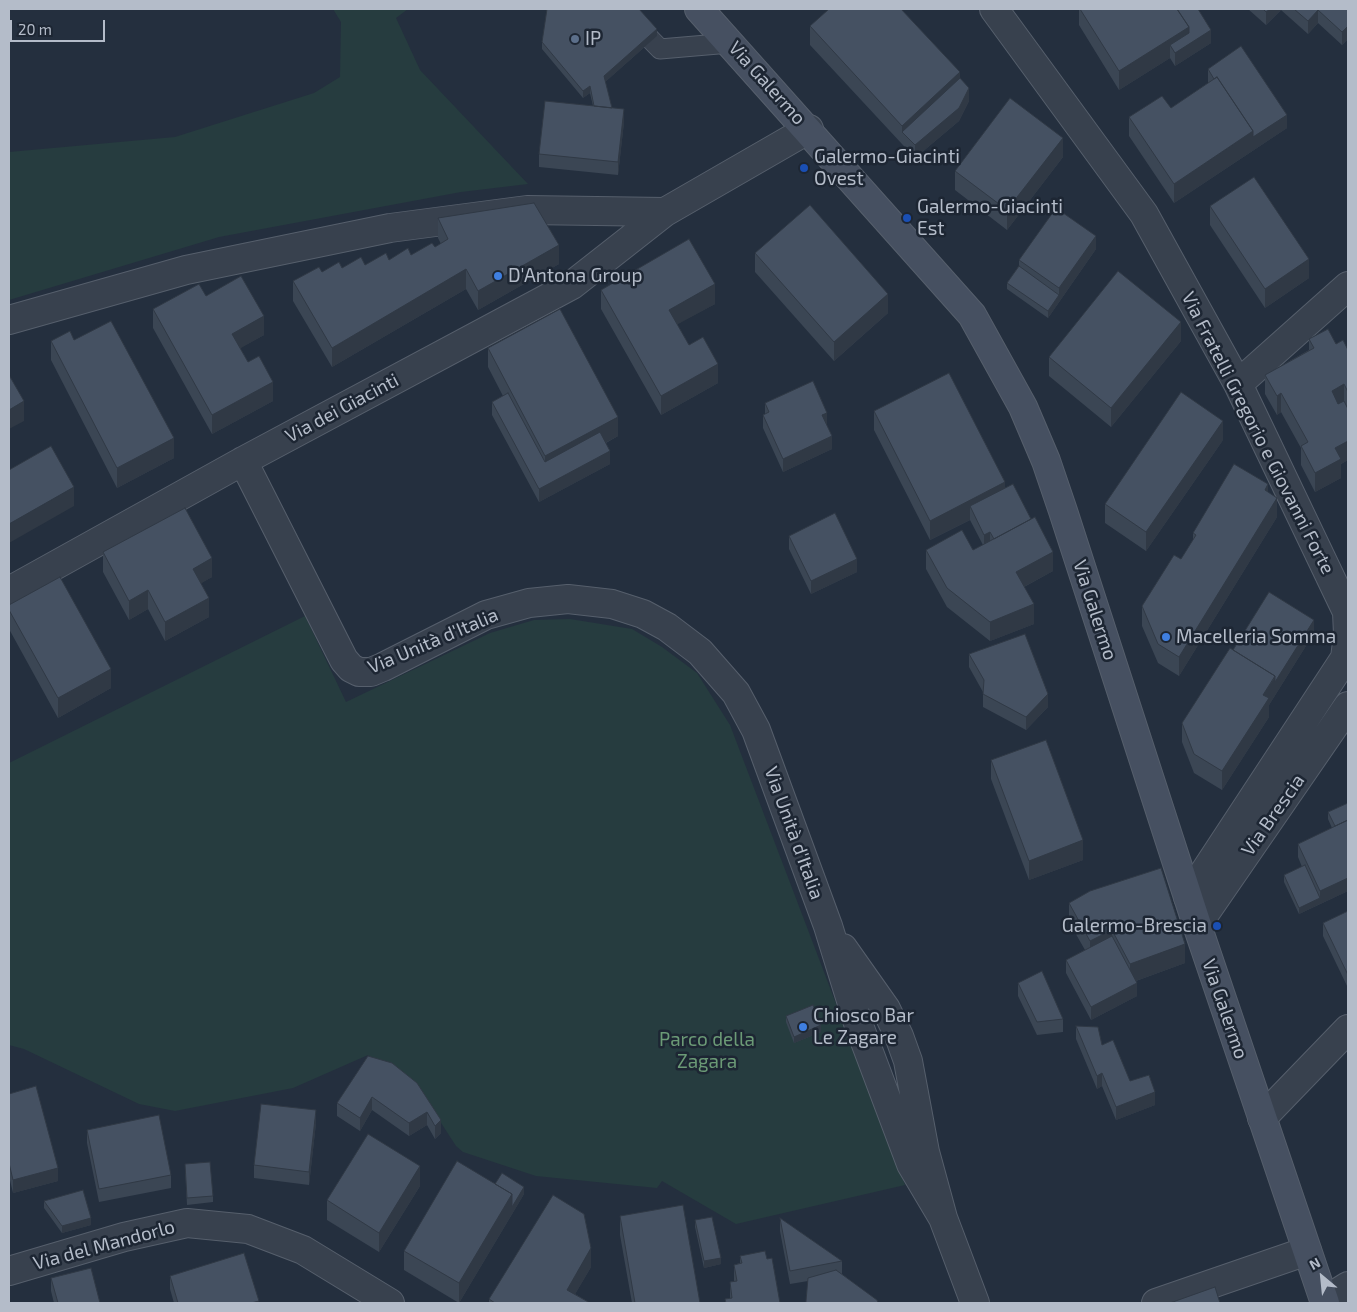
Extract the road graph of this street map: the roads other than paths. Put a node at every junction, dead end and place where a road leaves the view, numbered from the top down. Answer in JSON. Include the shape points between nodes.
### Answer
{"nodes":[{"id":1,"x":621,"y":9,"type":"edge"},
{"id":2,"x":699,"y":9,"type":"edge"},
{"id":3,"x":994,"y":9,"type":"edge"},
{"id":4,"x":730,"y":42,"type":"junction"},
{"id":5,"x":809,"y":129,"type":"junction"},
{"id":6,"x":665,"y":212,"type":"junction"},
{"id":7,"x":1348,"y":286,"type":"edge"},
{"id":8,"x":9,"y":320,"type":"edge"},
{"id":9,"x":1238,"y":384,"type":"junction"},
{"id":10,"x":243,"y":461,"type":"junction"},
{"id":11,"x":9,"y":591,"type":"edge"},
{"id":12,"x":1348,"y":706,"type":"edge"},
{"id":13,"x":1188,"y":896,"type":"junction"},
{"id":14,"x":1197,"y":925,"type":"junction"},
{"id":15,"x":828,"y":926,"type":"junction"},
{"id":16,"x":886,"y":1009,"type":"junction"},
{"id":17,"x":858,"y":1024,"type":"junction"},
{"id":18,"x":1348,"y":1029,"type":"edge"},
{"id":19,"x":1262,"y":1118,"type":"junction"},
{"id":20,"x":943,"y":1218,"type":"junction"},
{"id":21,"x":1308,"y":1251,"type":"junction"},
{"id":22,"x":9,"y":1271,"type":"edge"},
{"id":23,"x":1348,"y":1286,"type":"edge"},
{"id":24,"x":1324,"y":1302,"type":"edge"},
{"id":25,"x":390,"y":1303,"type":"edge"},
{"id":26,"x":975,"y":1303,"type":"edge"},
{"id":27,"x":1156,"y":1303,"type":"edge"}],
"edges":[{"from":1,"to":4,"type":"lane","via":[[660,49]]},
{"from":2,"to":4,"type":"main road","name":"Via Galermo"},
{"from":3,"to":9,"type":"street","name":"Via Fratelli Gregorio e Giovanni Forte","via":[[1144,214]]},
{"from":4,"to":5,"type":"main road","name":"Via Galermo"},
{"from":5,"to":6,"type":"street","name":"Via dei Giacinti"},
{"from":5,"to":13,"type":"main road","name":"Via Galermo","via":[[972,315],[1023,406],[1060,502]]},
{"from":6,"to":8,"type":"street","via":[[527,210],[390,228],[186,270]]},
{"from":6,"to":10,"type":"street","name":"Via dei Giacinti","via":[[572,285]]},
{"from":7,"to":9,"type":"street"},
{"from":9,"to":13,"type":"street","name":"Via Fratelli Gregorio e Giovanni Forte","via":[[1347,612],[1348,634],[1345,658]]},
{"from":10,"to":11,"type":"street","name":"Via dei Giacinti"},
{"from":10,"to":15,"type":"street","name":"Via Unità d'Italia","via":[[344,660],[359,672],[383,667],[486,615],[529,603],[568,599],[612,604],[643,614],[700,652],[736,693],[756,730]]},
{"from":12,"to":14,"type":"street","name":"Via Brescia"},
{"from":13,"to":14,"type":"main road","name":"Via Galermo"},
{"from":14,"to":19,"type":"main road","name":"Via Galermo"},
{"from":15,"to":16,"type":"street"},
{"from":15,"to":17,"type":"street"},
{"from":16,"to":17,"type":"street","via":[[874,1006],[862,1012]]},
{"from":16,"to":20,"type":"street","via":[[908,1061],[925,1152]]},
{"from":17,"to":20,"type":"street","via":[[911,1164]]},
{"from":18,"to":19,"type":"street"},
{"from":19,"to":21,"type":"main road","name":"Via Galermo"},
{"from":20,"to":26,"type":"street"},
{"from":21,"to":24,"type":"main road","name":"Via Galermo"},
{"from":21,"to":27,"type":"street"},
{"from":22,"to":25,"type":"street","name":"Via del Mandorlo","via":[[124,1237],[187,1223],[248,1229],[303,1250]]},
{"from":23,"to":24,"type":"street"}]}
